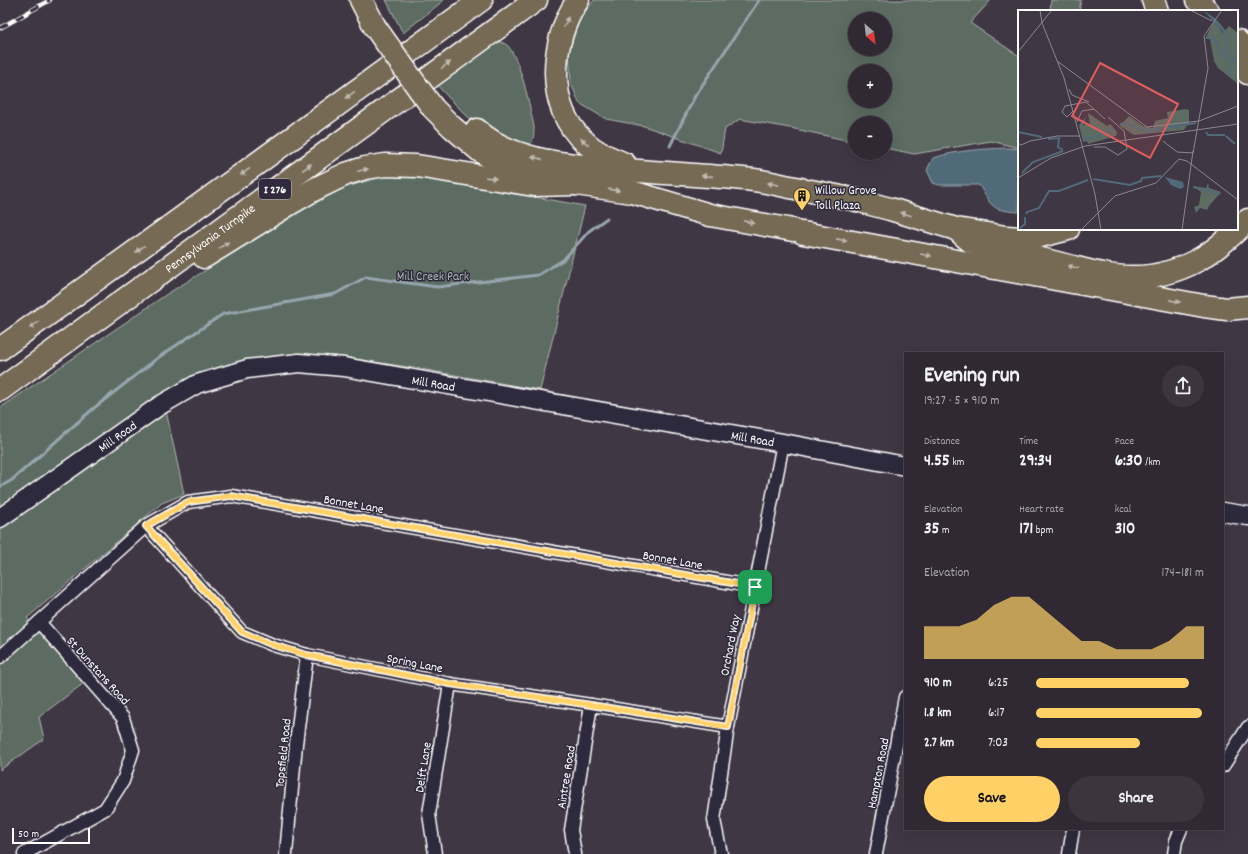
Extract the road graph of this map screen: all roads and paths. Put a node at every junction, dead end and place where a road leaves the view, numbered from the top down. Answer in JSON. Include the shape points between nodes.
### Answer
{"nodes":[{"id":1,"x":361,"y":0,"type":"edge"},
{"id":2,"x":463,"y":0,"type":"edge"},
{"id":3,"x":481,"y":0,"type":"edge"},
{"id":4,"x":536,"y":0,"type":"edge"},
{"id":5,"x":578,"y":0,"type":"edge"},
{"id":6,"x":1153,"y":0,"type":"edge"},
{"id":7,"x":1180,"y":0,"type":"edge"},
{"id":8,"x":1198,"y":0,"type":"edge"},
{"id":9,"x":1157,"y":10,"type":"edge"},
{"id":10,"x":1189,"y":10,"type":"edge"},
{"id":11,"x":1207,"y":10,"type":"edge"},
{"id":12,"x":379,"y":15,"type":"edge"},
{"id":13,"x":1238,"y":42,"type":"edge"},
{"id":14,"x":1248,"y":52,"type":"edge"},
{"id":15,"x":1238,"y":62,"type":"edge"},
{"id":16,"x":381,"y":72,"type":"junction"},
{"id":17,"x":1248,"y":73,"type":"edge"},
{"id":18,"x":439,"y":104,"type":"junction"},
{"id":19,"x":645,"y":172,"type":"junction"},
{"id":20,"x":576,"y":184,"type":"junction"},
{"id":21,"x":1248,"y":220,"type":"edge"},
{"id":22,"x":956,"y":229,"type":"junction"},
{"id":23,"x":1238,"y":229,"type":"edge"},
{"id":24,"x":1064,"y":230,"type":"edge"},
{"id":25,"x":1236,"y":230,"type":"edge"},
{"id":26,"x":1248,"y":232,"type":"edge"},
{"id":27,"x":1109,"y":289,"type":"junction"},
{"id":28,"x":1248,"y":307,"type":"edge"},
{"id":29,"x":0,"y":349,"type":"edge"},
{"id":30,"x":8,"y":385,"type":"edge"},
{"id":31,"x":783,"y":443,"type":"junction"},
{"id":32,"x":904,"y":466,"type":"edge"},
{"id":33,"x":1224,"y":512,"type":"edge"},
{"id":34,"x":1248,"y":516,"type":"edge"},
{"id":35,"x":0,"y":518,"type":"edge"},
{"id":36,"x":146,"y":526,"type":"junction"},
{"id":37,"x":755,"y":587,"type":"junction"},
{"id":38,"x":39,"y":622,"type":"junction"},
{"id":39,"x":307,"y":655,"type":"junction"},
{"id":40,"x":0,"y":657,"type":"edge"},
{"id":41,"x":450,"y":684,"type":"junction"},
{"id":42,"x":904,"y":702,"type":"edge"},
{"id":43,"x":591,"y":705,"type":"junction"},
{"id":44,"x":728,"y":727,"type":"junction"},
{"id":45,"x":1248,"y":727,"type":"edge"},
{"id":46,"x":1224,"y":764,"type":"edge"},
{"id":47,"x":1073,"y":830,"type":"edge"},
{"id":48,"x":1181,"y":830,"type":"edge"},
{"id":49,"x":24,"y":854,"type":"edge"},
{"id":50,"x":286,"y":854,"type":"edge"},
{"id":51,"x":435,"y":854,"type":"edge"},
{"id":52,"x":575,"y":854,"type":"edge"},
{"id":53,"x":721,"y":854,"type":"edge"},
{"id":54,"x":876,"y":854,"type":"edge"},
{"id":55,"x":1069,"y":854,"type":"edge"},
{"id":56,"x":1174,"y":854,"type":"edge"}],
"edges":[{"from":1,"to":12,"type":"highway"},
{"from":2,"to":16,"type":"highway","via":[[426,28]]},
{"from":3,"to":16,"type":"highway","number":"I 276"},
{"from":30,"to":4,"type":"highway","name":"Pennsylvania Turnpike","number":"I 276","one_way":true},
{"from":19,"to":5,"type":"highway","one_way":true,"via":[[606,156],[584,142],[567,120],[561,106],[556,82],[557,53],[567,19]]},
{"from":6,"to":9,"type":"highway"},
{"from":7,"to":10,"type":"highway"},
{"from":8,"to":11,"type":"highway"},
{"from":12,"to":18,"type":"highway","bridge":true,"via":[[419,89]]},
{"from":13,"to":14,"type":"highway"},
{"from":15,"to":17,"type":"highway"},
{"from":16,"to":29,"type":"highway","number":"I 276","one_way":true},
{"from":19,"to":18,"type":"highway","one_way":true,"via":[[570,164],[508,150],[486,138]]},
{"from":18,"to":20,"type":"highway","via":[[452,127],[496,161],[517,170]]},
{"from":22,"to":19,"type":"highway","one_way":true,"via":[[852,199],[746,179]]},
{"from":20,"to":27,"type":"highway","one_way":true,"via":[[632,192],[710,215]]},
{"from":30,"to":20,"type":"highway","one_way":true,"via":[[291,203],[346,174],[384,165],[417,166],[534,185]]},
{"from":21,"to":23,"type":"highway","one_way":true},
{"from":22,"to":24,"type":"highway","via":[[1025,238]]},
{"from":25,"to":22,"type":"highway","one_way":true,"via":[[1198,260],[1181,268],[1131,278],[1098,273],[970,241]]},
{"from":26,"to":27,"type":"highway","via":[[1213,261],[1177,278],[1153,285]]},
{"from":27,"to":28,"type":"highway","one_way":true,"via":[[1227,309]]},
{"from":31,"to":32,"type":"street","name":"Mill Road"},
{"from":31,"to":35,"type":"street","name":"Mill Road","via":[[344,367],[299,363],[247,369],[197,384],[159,406]]},
{"from":31,"to":37,"type":"street","name":"Orchard Way"},
{"from":33,"to":34,"type":"street"},
{"from":36,"to":37,"type":"street","name":"Bonnet Lane","via":[[188,502],[231,496]]},
{"from":36,"to":38,"type":"street","name":"Bonnet Lane"},
{"from":36,"to":39,"type":"street","name":"Spring Lane","via":[[242,632]]},
{"from":37,"to":44,"type":"street","name":"Orchard Way"},
{"from":38,"to":40,"type":"street","name":"Bonnet Lane"},
{"from":38,"to":49,"type":"street","name":"St Dunstans Road","via":[[123,718],[133,750],[123,781],[105,809]]},
{"from":39,"to":41,"type":"street","name":"Spring Lane"},
{"from":39,"to":50,"type":"street","name":"Topsfield Road"},
{"from":41,"to":43,"type":"street","name":"Spring Lane"},
{"from":41,"to":51,"type":"street","name":"Delft Lane","via":[[429,814]]},
{"from":42,"to":54,"type":"street","name":"Hampton Road"},
{"from":43,"to":44,"type":"street","name":"Spring Lane"},
{"from":43,"to":52,"type":"street","name":"Aintree Road","via":[[570,830]]},
{"from":44,"to":53,"type":"street","name":"Orchard Way","via":[[714,820]]},
{"from":45,"to":46,"type":"street"},
{"from":47,"to":55,"type":"street"},
{"from":48,"to":56,"type":"street"}]}
